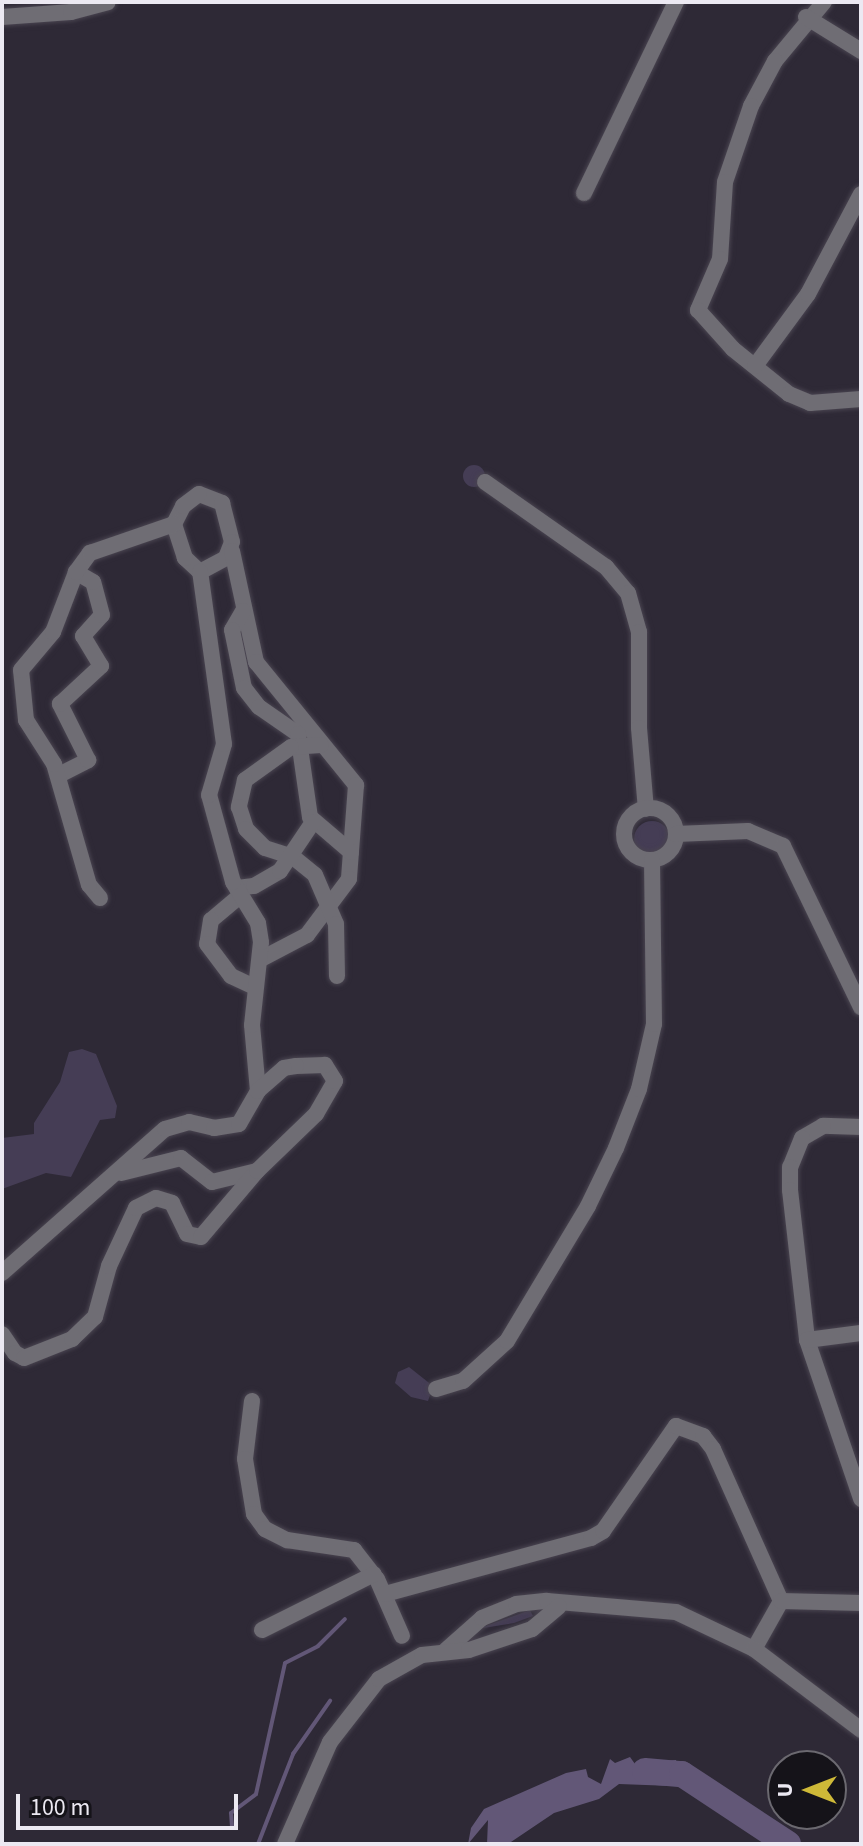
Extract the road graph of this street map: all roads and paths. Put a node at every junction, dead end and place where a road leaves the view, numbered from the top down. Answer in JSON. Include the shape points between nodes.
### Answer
{"nodes":[{"id":1,"x":108,"y":2,"type":"edge"},
{"id":2,"x":676,"y":2,"type":"edge"},
{"id":3,"x":824,"y":2,"type":"edge"},
{"id":4,"x":2,"y":17,"type":"edge"},
{"id":5,"x":806,"y":17,"type":"junction"},
{"id":6,"x":861,"y":51,"type":"edge"},
{"id":7,"x":584,"y":193,"type":"dead end"},
{"id":8,"x":861,"y":194,"type":"edge"},
{"id":9,"x":755,"y":366,"type":"junction"},
{"id":10,"x":861,"y":399,"type":"edge"},
{"id":11,"x":485,"y":482,"type":"dead end"},
{"id":12,"x":174,"y":524,"type":"junction"},
{"id":13,"x":232,"y":551,"type":"junction"},
{"id":14,"x":76,"y":572,"type":"junction"},
{"id":15,"x":200,"y":572,"type":"junction"},
{"id":16,"x":243,"y":611,"type":"junction"},
{"id":17,"x":321,"y":745,"type":"junction"},
{"id":18,"x":300,"y":746,"type":"junction"},
{"id":19,"x":59,"y":775,"type":"junction"},
{"id":20,"x":646,"y":809,"type":"junction"},
{"id":21,"x":313,"y":822,"type":"junction"},
{"id":22,"x":676,"y":834,"type":"junction"},
{"id":23,"x":351,"y":852,"type":"junction"},
{"id":24,"x":293,"y":857,"type":"junction"},
{"id":25,"x":652,"y":860,"type":"junction"},
{"id":26,"x":239,"y":892,"type":"junction"},
{"id":27,"x":100,"y":898,"type":"dead end"},
{"id":28,"x":330,"y":906,"type":"junction"},
{"id":29,"x":261,"y":959,"type":"junction"},
{"id":30,"x":337,"y":976,"type":"dead end"},
{"id":31,"x":255,"y":987,"type":"junction"},
{"id":32,"x":861,"y":1007,"type":"edge"},
{"id":33,"x":258,"y":1091,"type":"junction"},
{"id":34,"x":861,"y":1127,"type":"edge"},
{"id":35,"x":151,"y":1144,"type":"junction"},
{"id":36,"x":154,"y":1162,"type":"junction"},
{"id":37,"x":257,"y":1171,"type":"junction"},
{"id":38,"x":108,"y":1177,"type":"junction"},
{"id":39,"x":2,"y":1273,"type":"edge"},
{"id":40,"x":861,"y":1333,"type":"edge"},
{"id":41,"x":2,"y":1334,"type":"edge"},
{"id":42,"x":807,"y":1340,"type":"junction"},
{"id":43,"x":436,"y":1389,"type":"dead end"},
{"id":44,"x":252,"y":1401,"type":"dead end"},
{"id":45,"x":861,"y":1499,"type":"edge"},
{"id":46,"x":374,"y":1574,"type":"junction"},
{"id":47,"x":385,"y":1594,"type":"junction"},
{"id":48,"x":781,"y":1601,"type":"junction"},
{"id":49,"x":861,"y":1603,"type":"edge"},
{"id":50,"x":559,"y":1606,"type":"junction"},
{"id":51,"x":262,"y":1630,"type":"dead end"},
{"id":52,"x":402,"y":1636,"type":"dead end"},
{"id":53,"x":754,"y":1649,"type":"junction"},
{"id":54,"x":446,"y":1650,"type":"junction"},
{"id":55,"x":861,"y":1730,"type":"edge"},
{"id":56,"x":285,"y":1844,"type":"edge"}],
"edges":[{"from":1,"to":4,"type":"street","via":[[71,12]]},
{"from":2,"to":7,"type":"street"},
{"from":3,"to":5,"type":"street"},
{"from":5,"to":6,"type":"street"},
{"from":5,"to":9,"type":"street","via":[[775,61],[735,145],[725,182],[725,239],[698,310]]},
{"from":8,"to":9,"type":"street","via":[[808,294]]},
{"from":9,"to":10,"type":"street","via":[[770,382],[810,403]]},
{"from":11,"to":20,"type":"street","via":[[606,567],[628,593],[639,632]]},
{"from":12,"to":13,"type":"street","via":[[190,498],[209,494],[228,513]]},
{"from":12,"to":14,"type":"street","via":[[90,553]]},
{"from":12,"to":15,"type":"street","via":[[185,558]]},
{"from":13,"to":15,"type":"street"},
{"from":13,"to":16,"type":"street"},
{"from":14,"to":19,"type":"street","via":[[53,632],[21,670],[26,720]]},
{"from":14,"to":19,"type":"street","via":[[93,582],[102,615],[83,636],[101,666],[60,704],[88,760]]},
{"from":15,"to":26,"type":"street","via":[[224,744],[209,795]]},
{"from":16,"to":17,"type":"street","via":[[256,662]]},
{"from":16,"to":18,"type":"street","via":[[232,630],[244,688],[259,707],[298,734]]},
{"from":17,"to":18,"type":"street"},
{"from":17,"to":23,"type":"street","via":[[346,767],[356,785]]},
{"from":18,"to":21,"type":"street","via":[[303,793]]},
{"from":18,"to":24,"type":"street","via":[[245,780],[239,796],[241,819],[253,838]]},
{"from":19,"to":27,"type":"street","via":[[89,885]]},
{"from":20,"to":22,"type":"street","via":[[667,814]]},
{"from":20,"to":25,"type":"street","via":[[629,820],[626,841],[633,853]]},
{"from":21,"to":23,"type":"street"},
{"from":21,"to":24,"type":"street"},
{"from":22,"to":25,"type":"street","via":[[672,849]]},
{"from":22,"to":32,"type":"street","via":[[748,831],[783,846]]},
{"from":23,"to":28,"type":"street","via":[[349,879]]},
{"from":24,"to":26,"type":"street","via":[[266,881]]},
{"from":24,"to":28,"type":"street","via":[[315,875]]},
{"from":25,"to":43,"type":"street","via":[[654,1024],[644,1075],[620,1138],[588,1206],[507,1341],[463,1381]]},
{"from":26,"to":29,"type":"street","via":[[258,923]]},
{"from":26,"to":31,"type":"street","via":[[211,920],[207,944],[231,976]]},
{"from":28,"to":29,"type":"street","via":[[307,935]]},
{"from":28,"to":30,"type":"street"},
{"from":29,"to":31,"type":"street"},
{"from":31,"to":33,"type":"street"},
{"from":33,"to":35,"type":"street","via":[[239,1124],[214,1128],[189,1122],[165,1129]]},
{"from":33,"to":37,"type":"street","via":[[284,1068],[296,1066],[325,1065],[335,1081],[316,1114]]},
{"from":34,"to":42,"type":"street","via":[[812,1129],[802,1138],[790,1167],[795,1269]]},
{"from":35,"to":36,"type":"street"},
{"from":35,"to":38,"type":"street"},
{"from":36,"to":37,"type":"street","via":[[192,1161],[212,1182]]},
{"from":36,"to":38,"type":"street"},
{"from":37,"to":41,"type":"street","via":[[217,1222],[195,1239],[172,1203],[156,1198],[136,1208],[109,1266],[95,1317],[72,1339],[24,1358]]},
{"from":38,"to":39,"type":"street"},
{"from":40,"to":42,"type":"street"},
{"from":42,"to":45,"type":"street"},
{"from":44,"to":46,"type":"street","via":[[245,1459],[254,1514],[265,1529],[287,1540],[354,1550]]},
{"from":46,"to":47,"type":"street"},
{"from":46,"to":51,"type":"street"},
{"from":47,"to":48,"type":"street","via":[[591,1538],[603,1531],[676,1426],[703,1436],[713,1449]]},
{"from":47,"to":52,"type":"street"},
{"from":48,"to":49,"type":"street"},
{"from":48,"to":53,"type":"street"},
{"from":50,"to":53,"type":"street","via":[[676,1612]]},
{"from":50,"to":54,"type":"street","via":[[551,1617],[518,1634],[469,1650]]},
{"from":50,"to":54,"type":"street","via":[[547,1601],[504,1608],[482,1618]]},
{"from":53,"to":55,"type":"street"},
{"from":54,"to":56,"type":"street","via":[[405,1662],[379,1679],[348,1715],[304,1792]]}]}
